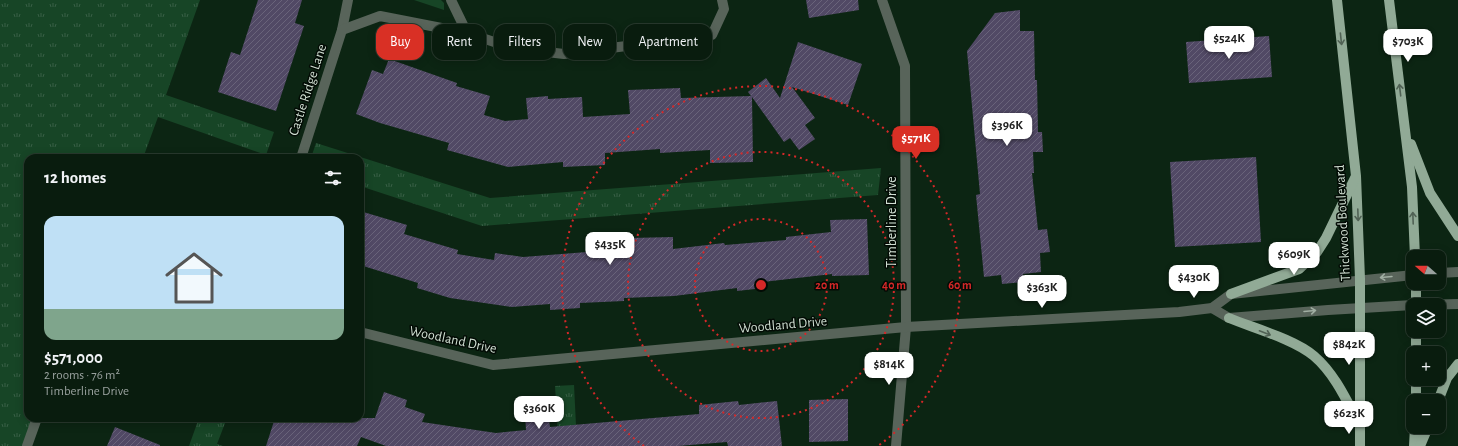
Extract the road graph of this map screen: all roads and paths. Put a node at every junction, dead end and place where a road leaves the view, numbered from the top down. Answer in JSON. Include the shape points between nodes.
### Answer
{"nodes":[{"id":1,"x":348,"y":0,"type":"edge"},
{"id":2,"x":451,"y":0,"type":"edge"},
{"id":3,"x":722,"y":0,"type":"edge"},
{"id":4,"x":882,"y":0,"type":"edge"},
{"id":5,"x":1337,"y":0,"type":"edge"},
{"id":6,"x":1389,"y":0,"type":"edge"},
{"id":7,"x":463,"y":24,"type":"edge"},
{"id":8,"x":432,"y":26,"type":"edge"},
{"id":9,"x":342,"y":30,"type":"junction"},
{"id":10,"x":486,"y":39,"type":"edge"},
{"id":11,"x":1405,"y":129,"type":"junction"},
{"id":12,"x":302,"y":154,"type":"edge"},
{"id":13,"x":1356,"y":176,"type":"junction"},
{"id":14,"x":1458,"y":236,"type":"edge"},
{"id":15,"x":1415,"y":250,"type":"edge"},
{"id":16,"x":1458,"y":272,"type":"edge"},
{"id":17,"x":1446,"y":273,"type":"edge"},
{"id":18,"x":1406,"y":276,"type":"edge"},
{"id":19,"x":1360,"y":279,"type":"junction"},
{"id":20,"x":1231,"y":294,"type":"junction"},
{"id":21,"x":1446,"y":304,"type":"edge"},
{"id":22,"x":1458,"y":304,"type":"edge"},
{"id":23,"x":1406,"y":305,"type":"edge"},
{"id":24,"x":1212,"y":308,"type":"junction"},
{"id":25,"x":1360,"y":308,"type":"junction"},
{"id":26,"x":1229,"y":318,"type":"junction"},
{"id":27,"x":906,"y":328,"type":"junction"},
{"id":28,"x":364,"y":333,"type":"edge"},
{"id":29,"x":1458,"y":364,"type":"edge"},
{"id":30,"x":1441,"y":394,"type":"edge"},
{"id":31,"x":36,"y":422,"type":"edge"},
{"id":32,"x":1359,"y":424,"type":"junction"},
{"id":33,"x":1415,"y":434,"type":"edge"},
{"id":34,"x":1425,"y":434,"type":"edge"},
{"id":35,"x":27,"y":446,"type":"edge"},
{"id":36,"x":896,"y":446,"type":"edge"},
{"id":37,"x":1360,"y":446,"type":"edge"},
{"id":38,"x":1414,"y":446,"type":"edge"},
{"id":39,"x":1420,"y":446,"type":"edge"}],
"edges":[{"from":1,"to":9,"type":"street","name":"Castle Ridge Lane"},
{"from":2,"to":7,"type":"street"},
{"from":3,"to":10,"type":"street","name":"Castle Ridge Lane","via":[[724,9],[712,35],[564,54],[512,48]]},
{"from":4,"to":27,"type":"street","name":"Timberline Drive","via":[[905,66]]},
{"from":5,"to":13,"type":"main road","name":"Thickwood Boulevard","one_way":true},
{"from":11,"to":6,"type":"main road","one_way":true},
{"from":8,"to":9,"type":"street","name":"Castle Ridge Lane","via":[[380,16]]},
{"from":9,"to":12,"type":"street","name":"Castle Ridge Lane"},
{"from":11,"to":14,"type":"main road","via":[[1430,193]]},
{"from":15,"to":11,"type":"main road","one_way":true,"via":[[1412,187]]},
{"from":13,"to":19,"type":"main road","name":"Thickwood Boulevard","one_way":true},
{"from":13,"to":20,"type":"main road","via":[[1326,238],[1317,252],[1299,269]]},
{"from":16,"to":17,"type":"street"},
{"from":18,"to":19,"type":"street","one_way":true},
{"from":19,"to":20,"type":"street"},
{"from":19,"to":25,"type":"main road","name":"Thickwood Boulevard"},
{"from":20,"to":24,"type":"street"},
{"from":21,"to":22,"type":"street"},
{"from":23,"to":25,"type":"street"},
{"from":24,"to":26,"type":"street"},
{"from":24,"to":27,"type":"street","name":"Woodland Drive"},
{"from":26,"to":25,"type":"street","one_way":true},
{"from":25,"to":32,"type":"main road","name":"Thickwood Boulevard"},
{"from":26,"to":32,"type":"main road","one_way":true,"via":[[1298,346],[1314,356],[1337,383]]},
{"from":27,"to":28,"type":"street","name":"Woodland Drive","via":[[493,365]]},
{"from":27,"to":36,"type":"street","name":"Timberline Drive"},
{"from":29,"to":30,"type":"main road","via":[[1447,378]]},
{"from":31,"to":35,"type":"street"},
{"from":32,"to":37,"type":"main road","name":"Thickwood Boulevard"},
{"from":33,"to":38,"type":"main road"},
{"from":34,"to":39,"type":"main road"}]}
